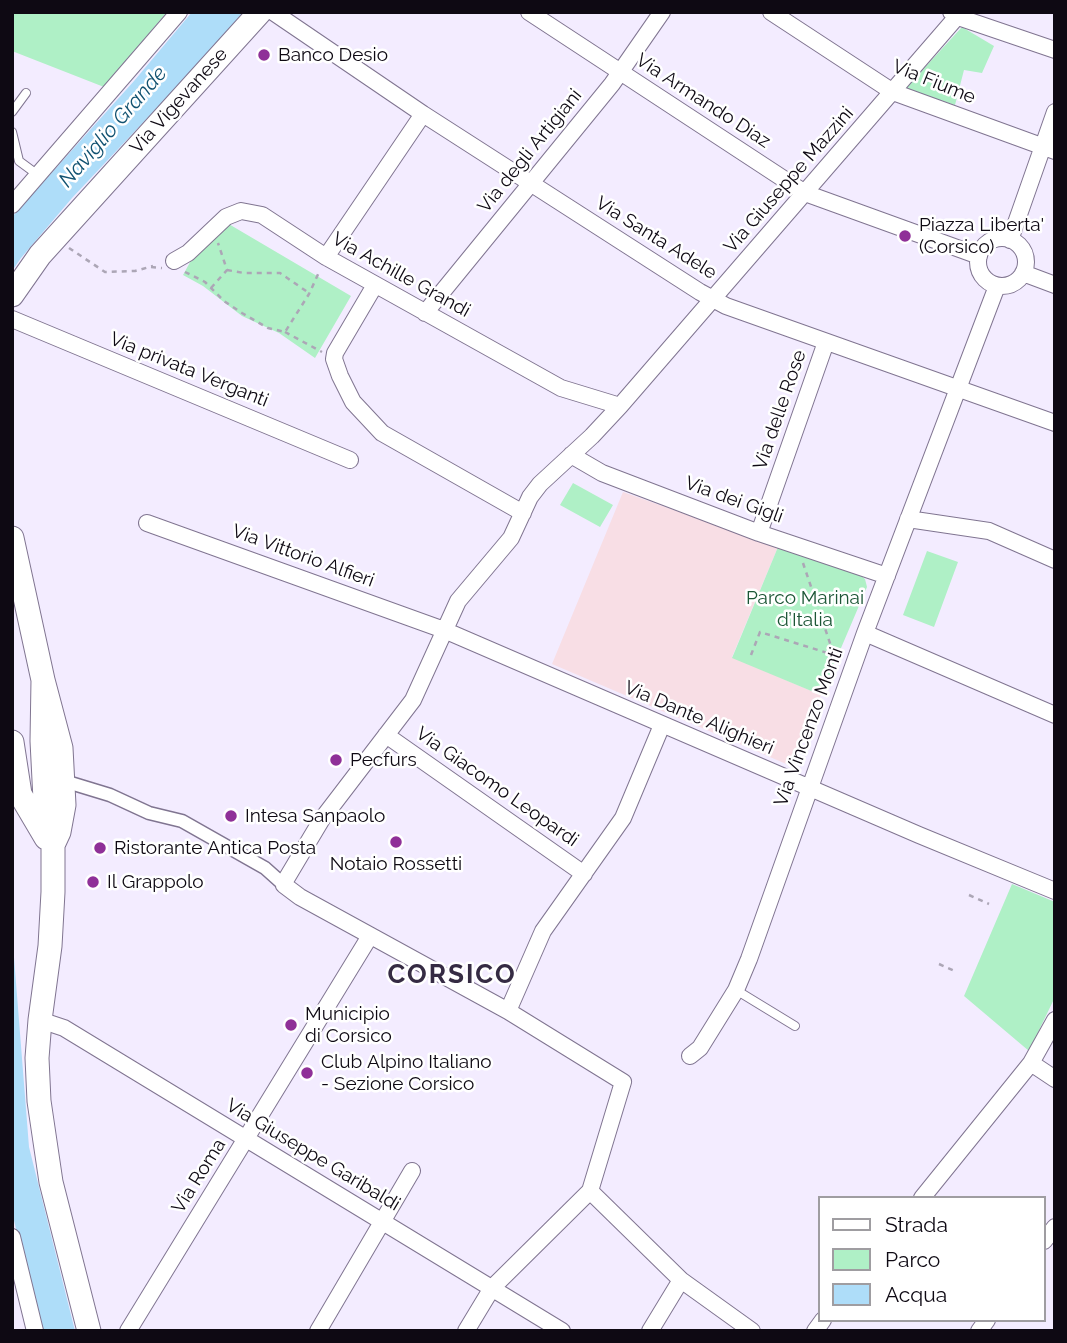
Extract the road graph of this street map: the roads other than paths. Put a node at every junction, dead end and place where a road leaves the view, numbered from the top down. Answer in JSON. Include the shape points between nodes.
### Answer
{"nodes":[{"id":1,"x":179,"y":12,"type":"edge"},
{"id":2,"x":260,"y":12,"type":"edge"},
{"id":3,"x":273,"y":12,"type":"edge"},
{"id":4,"x":529,"y":12,"type":"edge"},
{"id":5,"x":662,"y":12,"type":"edge"},
{"id":6,"x":771,"y":12,"type":"edge"},
{"id":7,"x":957,"y":14,"type":"edge"},
{"id":8,"x":1055,"y":50,"type":"edge"},
{"id":9,"x":621,"y":72,"type":"junction"},
{"id":10,"x":893,"y":92,"type":"junction"},
{"id":11,"x":26,"y":93,"type":"dead end"},
{"id":12,"x":12,"y":112,"type":"edge"},
{"id":13,"x":1055,"y":112,"type":"edge"},
{"id":14,"x":423,"y":114,"type":"junction"},
{"id":15,"x":12,"y":132,"type":"edge"},
{"id":16,"x":1048,"y":149,"type":"edge"},
{"id":17,"x":38,"y":175,"type":"junction"},
{"id":18,"x":531,"y":183,"type":"junction"},
{"id":19,"x":805,"y":193,"type":"junction"},
{"id":20,"x":12,"y":205,"type":"edge"},
{"id":21,"x":1010,"y":240,"type":"junction"},
{"id":22,"x":979,"y":256,"type":"junction"},
{"id":23,"x":326,"y":257,"type":"junction"},
{"id":24,"x":175,"y":267,"type":"road end"},
{"id":25,"x":1023,"y":273,"type":"junction"},
{"id":26,"x":375,"y":285,"type":"junction"},
{"id":27,"x":1055,"y":285,"type":"edge"},
{"id":28,"x":997,"y":286,"type":"junction"},
{"id":29,"x":12,"y":295,"type":"edge"},
{"id":30,"x":713,"y":298,"type":"junction"},
{"id":31,"x":425,"y":313,"type":"junction"},
{"id":32,"x":12,"y":319,"type":"edge"},
{"id":33,"x":826,"y":342,"type":"junction"},
{"id":34,"x":959,"y":389,"type":"junction"},
{"id":35,"x":620,"y":406,"type":"junction"},
{"id":36,"x":1055,"y":423,"type":"edge"},
{"id":37,"x":571,"y":455,"type":"junction"},
{"id":38,"x":350,"y":460,"type":"dead end"},
{"id":39,"x":523,"y":513,"type":"junction"},
{"id":40,"x":908,"y":519,"type":"junction"},
{"id":41,"x":147,"y":523,"type":"dead end"},
{"id":42,"x":759,"y":533,"type":"junction"},
{"id":43,"x":12,"y":538,"type":"edge"},
{"id":44,"x":1055,"y":560,"type":"edge"},
{"id":45,"x":887,"y":576,"type":"junction"},
{"id":46,"x":444,"y":630,"type":"junction"},
{"id":47,"x":865,"y":633,"type":"junction"},
{"id":48,"x":43,"y":680,"type":"junction"},
{"id":49,"x":1055,"y":715,"type":"edge"},
{"id":50,"x":662,"y":725,"type":"junction"},
{"id":51,"x":386,"y":734,"type":"junction"},
{"id":52,"x":12,"y":742,"type":"edge"},
{"id":53,"x":64,"y":781,"type":"junction"},
{"id":54,"x":809,"y":787,"type":"junction"},
{"id":55,"x":53,"y":845,"type":"junction"},
{"id":56,"x":584,"y":874,"type":"junction"},
{"id":57,"x":284,"y":885,"type":"junction"},
{"id":58,"x":1055,"y":891,"type":"edge"},
{"id":59,"x":370,"y":936,"type":"junction"},
{"id":60,"x":736,"y":990,"type":"junction"},
{"id":61,"x":508,"y":1011,"type":"junction"},
{"id":62,"x":40,"y":1020,"type":"junction"},
{"id":63,"x":1055,"y":1020,"type":"edge"},
{"id":64,"x":795,"y":1026,"type":"dead end"},
{"id":65,"x":690,"y":1056,"type":"dead end"},
{"id":66,"x":1031,"y":1063,"type":"junction"},
{"id":67,"x":1055,"y":1079,"type":"edge"},
{"id":68,"x":246,"y":1139,"type":"junction"},
{"id":69,"x":412,"y":1171,"type":"dead end"},
{"id":70,"x":590,"y":1191,"type":"junction"},
{"id":71,"x":924,"y":1196,"type":"edge"},
{"id":72,"x":382,"y":1221,"type":"junction"},
{"id":73,"x":13,"y":1248,"type":"edge"},
{"id":74,"x":681,"y":1280,"type":"junction"},
{"id":75,"x":492,"y":1288,"type":"junction"},
{"id":76,"x":35,"y":1331,"type":"edge"},
{"id":77,"x":89,"y":1331,"type":"edge"},
{"id":78,"x":128,"y":1331,"type":"edge"},
{"id":79,"x":318,"y":1331,"type":"edge"},
{"id":80,"x":466,"y":1331,"type":"edge"},
{"id":81,"x":562,"y":1331,"type":"edge"},
{"id":82,"x":650,"y":1331,"type":"edge"},
{"id":83,"x":752,"y":1331,"type":"edge"}],
"edges":[{"from":1,"to":17,"type":"street"},
{"from":2,"to":29,"type":"main road","name":"Via Vigevanese","via":[[97,190]]},
{"from":3,"to":14,"type":"street","name":"Via Santa Adele"},
{"from":4,"to":9,"type":"street","name":"Via Armando Diaz"},
{"from":5,"to":9,"type":"street","name":"Via degli Artigiani"},
{"from":6,"to":10,"type":"street","name":"Via Fiume"},
{"from":7,"to":8,"type":"street"},
{"from":7,"to":10,"type":"street","name":"Via Giuseppe Mazzini"},
{"from":9,"to":18,"type":"street","name":"Via degli Artigiani"},
{"from":9,"to":19,"type":"street","name":"Via Armando Diaz"},
{"from":10,"to":16,"type":"street","name":"Via Fiume"},
{"from":10,"to":19,"type":"street","name":"Via Giuseppe Mazzini"},
{"from":11,"to":12,"type":"lane"},
{"from":13,"to":16,"type":"street"},
{"from":14,"to":18,"type":"street","name":"Via Santa Adele"},
{"from":14,"to":23,"type":"street"},
{"from":15,"to":17,"type":"lane","via":[[19,161]]},
{"from":16,"to":21,"type":"street"},
{"from":17,"to":20,"type":"street"},
{"from":18,"to":30,"type":"street","name":"Via Santa Adele"},
{"from":18,"to":31,"type":"street","name":"Via degli Artigiani"},
{"from":19,"to":22,"type":"street","name":"Via Armando Diaz"},
{"from":19,"to":30,"type":"street","name":"Via Giuseppe Mazzini"},
{"from":21,"to":22,"type":"street","via":[[988,243]]},
{"from":21,"to":25,"type":"street","via":[[1024,254]]},
{"from":22,"to":28,"type":"street","via":[[981,275]]},
{"from":23,"to":24,"type":"street","name":"Via Achille Grandi","via":[[262,215],[241,211],[226,217]]},
{"from":23,"to":26,"type":"street","name":"Via Achille Grandi"},
{"from":25,"to":27,"type":"street"},
{"from":25,"to":28,"type":"street","via":[[1015,282]]},
{"from":26,"to":31,"type":"street","name":"Via Achille Grandi"},
{"from":26,"to":39,"type":"street","via":[[335,353],[353,402],[382,433]]},
{"from":28,"to":34,"type":"street","name":"Via Vincenzo Monti"},
{"from":30,"to":33,"type":"street","name":"Via Santa Adele"},
{"from":30,"to":35,"type":"street","name":"Via Giuseppe Mazzini"},
{"from":31,"to":35,"type":"street","name":"Via Achille Grandi","via":[[561,388]]},
{"from":32,"to":38,"type":"street","name":"Via privata Verganti"},
{"from":33,"to":34,"type":"street","name":"Via Santa Adele"},
{"from":33,"to":42,"type":"street","name":"Via delle Rose"},
{"from":34,"to":36,"type":"street","name":"Via Santa Adele"},
{"from":34,"to":40,"type":"street","name":"Via Vincenzo Monti"},
{"from":35,"to":37,"type":"street","name":"Via Giuseppe Mazzini"},
{"from":37,"to":39,"type":"street","name":"Via Giuseppe Mazzini","via":[[540,484]]},
{"from":37,"to":42,"type":"street","name":"Via dei Gigli","via":[[602,473]]},
{"from":39,"to":46,"type":"street","name":"Via Giuseppe Mazzini","via":[[511,538],[458,601]]},
{"from":40,"to":44,"type":"street","via":[[989,531]]},
{"from":40,"to":45,"type":"street","name":"Via Vincenzo Monti"},
{"from":41,"to":46,"type":"street","name":"Via Vittorio Alfieri"},
{"from":42,"to":45,"type":"street","name":"Via dei Gigli"},
{"from":43,"to":48,"type":"main road"},
{"from":45,"to":47,"type":"street","name":"Via Vincenzo Monti"},
{"from":46,"to":50,"type":"street","name":"Via Dante Alighieri"},
{"from":46,"to":51,"type":"street","name":"Via Giuseppe Mazzini","via":[[421,685]]},
{"from":47,"to":49,"type":"street"},
{"from":47,"to":54,"type":"street","name":"Via Vincenzo Monti"},
{"from":48,"to":53,"type":"main road","via":[[61,748]]},
{"from":48,"to":55,"type":"main road","via":[[41,741],[46,819]]},
{"from":50,"to":54,"type":"street","name":"Via Dante Alighieri"},
{"from":50,"to":56,"type":"street","via":[[623,818]]},
{"from":51,"to":56,"type":"street","name":"Via Giacomo Leopardi"},
{"from":51,"to":57,"type":"street","name":"Via Giuseppe Mazzini","via":[[322,819]]},
{"from":52,"to":55,"type":"main road","via":[[20,794]]},
{"from":53,"to":55,"type":"main road","via":[[62,818]]},
{"from":53,"to":57,"type":"street","via":[[182,821],[265,868]]},
{"from":54,"to":58,"type":"street","name":"Via Dante Alighieri"},
{"from":54,"to":60,"type":"street","name":"Via Vincenzo Monti"},
{"from":55,"to":62,"type":"main road","via":[[50,946]]},
{"from":56,"to":61,"type":"street","via":[[543,931]]},
{"from":57,"to":59,"type":"street"},
{"from":59,"to":61,"type":"street"},
{"from":59,"to":68,"type":"street","name":"Via Roma"},
{"from":60,"to":64,"type":"lane"},
{"from":60,"to":65,"type":"street","name":"Via Vincenzo Monti","via":[[700,1048]]},
{"from":61,"to":70,"type":"street","via":[[623,1082]]},
{"from":62,"to":68,"type":"street","name":"Via Giuseppe Garibaldi","via":[[64,1028]]},
{"from":62,"to":77,"type":"main road","via":[[38,1101],[43,1143]]},
{"from":63,"to":66,"type":"street"},
{"from":66,"to":67,"type":"street"},
{"from":66,"to":71,"type":"street"},
{"from":68,"to":72,"type":"street","name":"Via Giuseppe Garibaldi"},
{"from":68,"to":78,"type":"street","name":"Via Roma"},
{"from":69,"to":72,"type":"street"},
{"from":70,"to":74,"type":"street"},
{"from":70,"to":75,"type":"street"},
{"from":72,"to":75,"type":"street","name":"Via Giuseppe Garibaldi"},
{"from":72,"to":79,"type":"street"},
{"from":73,"to":76,"type":"street"},
{"from":74,"to":82,"type":"street"},
{"from":74,"to":83,"type":"street"},
{"from":75,"to":80,"type":"street"},
{"from":75,"to":81,"type":"street","name":"Via Giuseppe Garibaldi"}]}
